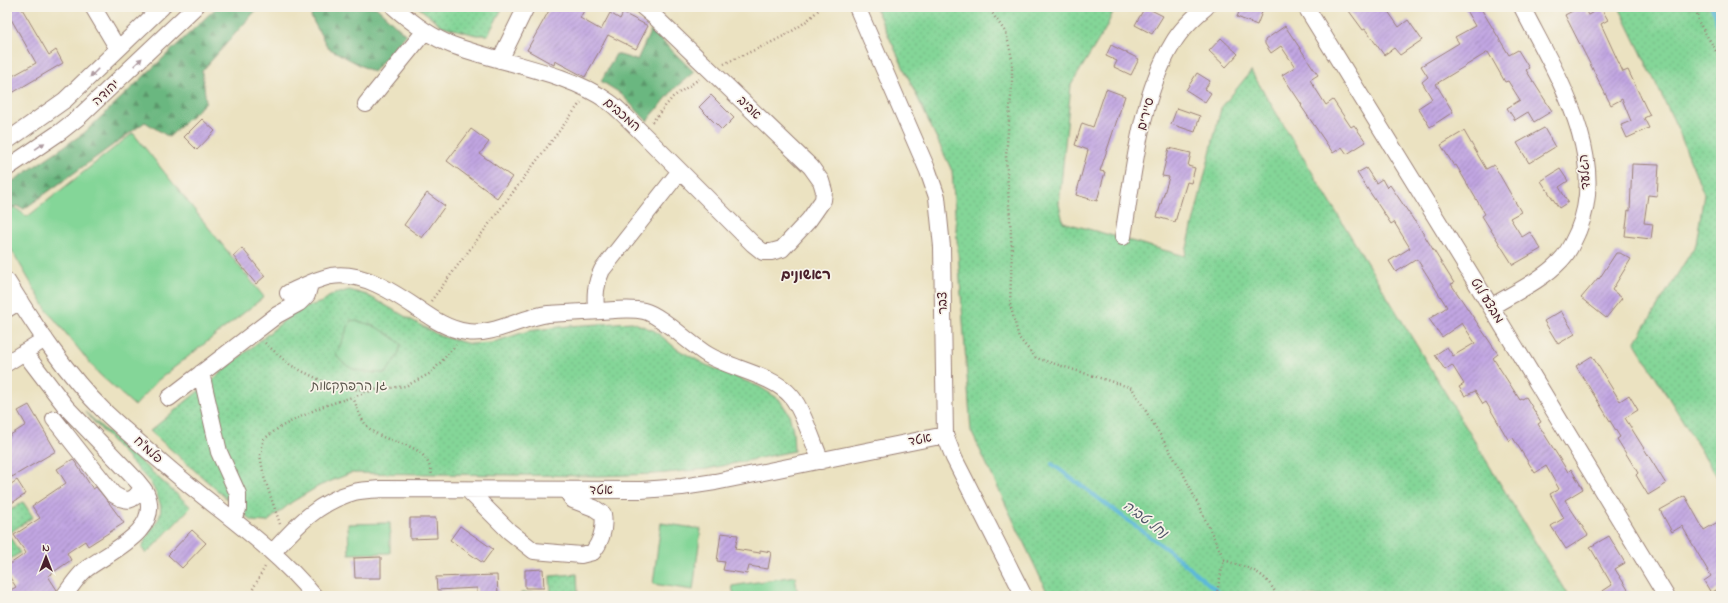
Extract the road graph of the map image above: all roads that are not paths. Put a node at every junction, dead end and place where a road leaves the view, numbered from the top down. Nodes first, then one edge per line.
1 (93, 7) edge
2 (162, 7) edge
3 (195, 7) edge
4 (394, 7) edge
5 (526, 7) edge
6 (643, 7) edge
7 (858, 7) edge
8 (1206, 7) edge
9 (1306, 7) edge
10 (1522, 7) edge
11 (425, 31) junction
12 (118, 49) junction
13 (500, 60) junction
14 (366, 104) dead end
15 (7, 141) edge
16 (7, 168) edge
17 (680, 171) junction
18 (809, 220) joint
19 (1123, 237) dead end
20 (7, 281) edge
21 (310, 284) junction
22 (288, 293) dead end
23 (13, 305) edge
24 (1491, 307) junction
25 (596, 311) junction
26 (45, 339) junction
27 (24, 352) junction
28 (7, 362) edge
29 (201, 373) junction
30 (169, 398) dead end
31 (54, 419) dead end
32 (945, 435) junction
33 (821, 461) junction
34 (142, 488) junction
35 (468, 490) junction
36 (566, 490) junction
37 (232, 519) junction
38 (273, 552) junction
39 (64, 596) edge
40 (314, 596) edge
41 (1024, 596) edge
42 (1666, 596) edge

1 - 12 street
2 - 12 street, יהודה
16 -> 3 street, יהודה
4 - 11 street, המכבים
5 - 13 street
6 - 18 street, אביב
7 - 32 street, צבר
8 - 19 street, סיירים
9 - 24 street, מבצע לוט
10 - 24 street, הגלעד
11 - 13 street, המכבים
11 - 14 street
12 -> 15 street, יהודה
13 - 17 street, המכבים
17 - 18 street, המכבים
17 - 25 street
20 - 23 street, פלמ"ח
21 - 22 street
21 - 25 street
21 - 29 street
23 - 26 street, פלמ"ח
24 - 42 street, מבצע לוט
25 - 33 street
26 - 27 street
26 - 37 street, פלמ"ח
27 - 28 street
27 - 34 street
29 - 30 street
29 - 37 street
31 - 34 street
32 - 33 street, אטד
32 - 41 street, צבר
33 - 36 street, אטד
34 - 39 street
35 - 36 street, אטד
35 - 36 street
35 - 38 street, אטד
37 - 38 street, פלמ"ח
38 - 40 street, פלמ"ח

